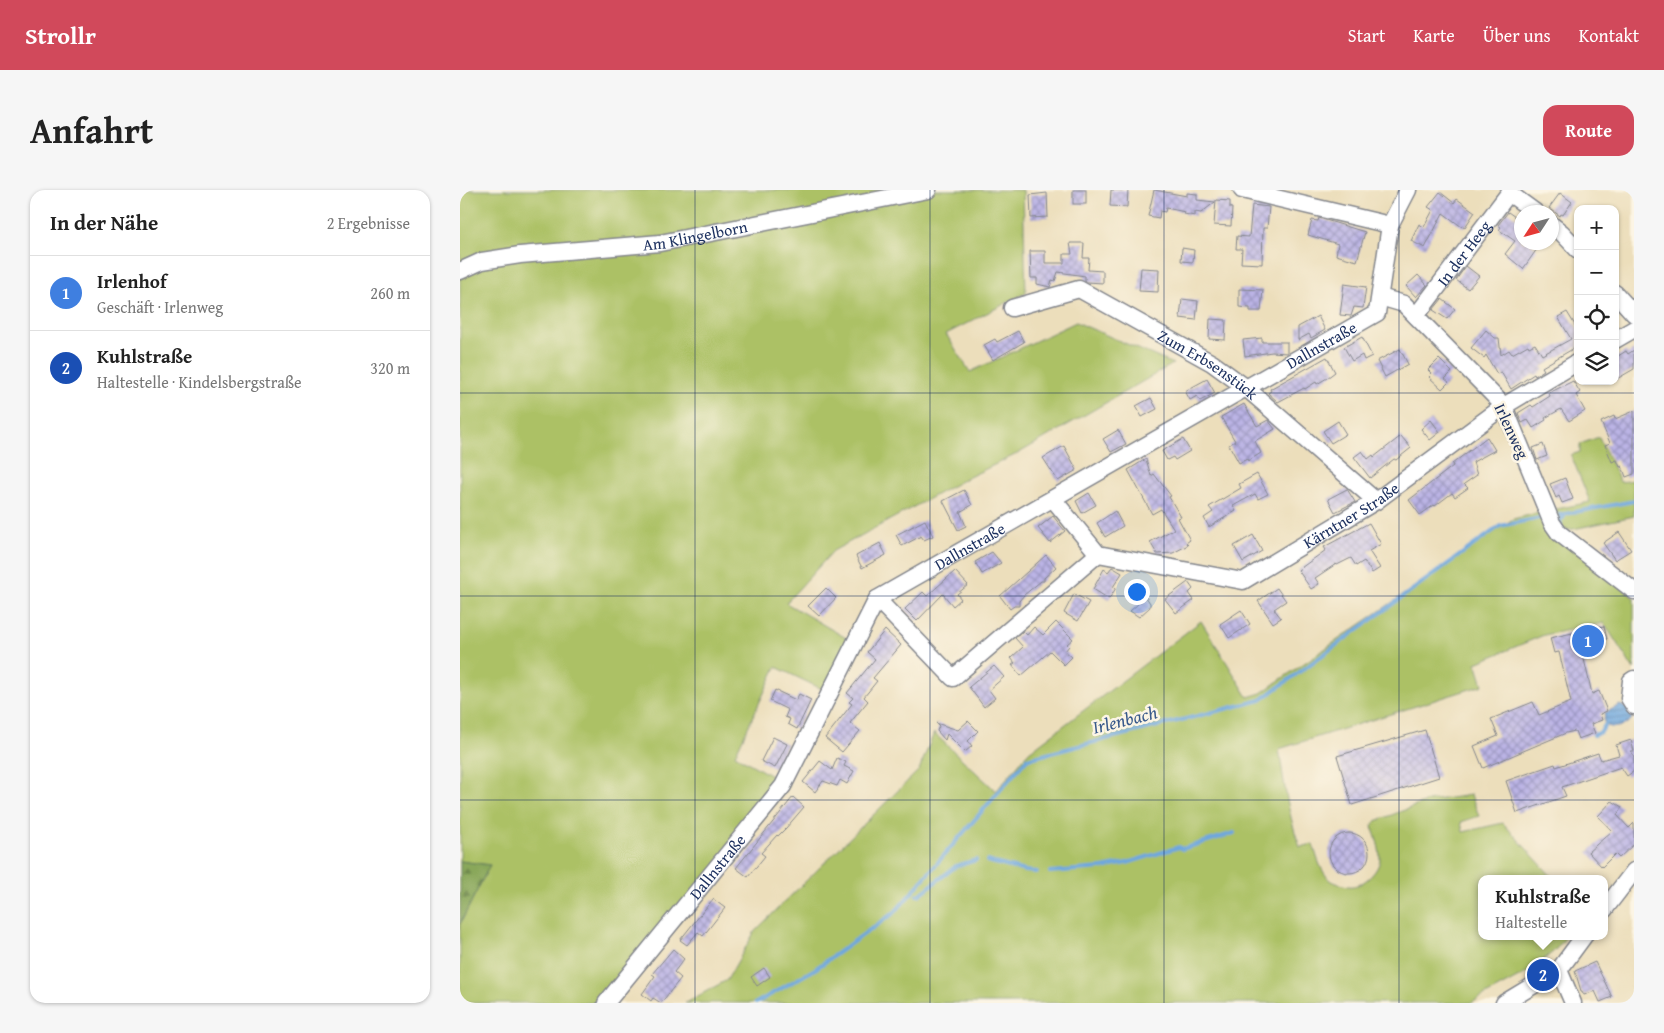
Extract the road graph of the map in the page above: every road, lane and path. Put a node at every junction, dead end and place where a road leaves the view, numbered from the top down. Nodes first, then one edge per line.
1 (928, 190) edge
2 (1242, 190) edge
3 (1408, 190) edge
4 (1525, 205) edge
5 (1390, 225) junction
6 (1559, 230) edge
7 (1574, 246) edge
8 (460, 271) edge
9 (1617, 295) edge
10 (1380, 296) junction
11 (1012, 308) dead end
12 (1634, 314) edge
13 (1416, 316) junction
14 (1634, 328) edge
15 (1619, 337) edge
16 (1574, 364) edge
17 (1245, 388) junction
18 (1504, 406) junction
19 (1053, 499) junction
20 (1376, 501) junction
21 (1098, 554) junction
22 (1631, 582) edge
23 (877, 599) junction
24 (1634, 679) edge
25 (1634, 706) edge
26 (1634, 871) edge
27 (1608, 905) edge
28 (1581, 940) edge
29 (1558, 970) junction
30 (606, 1003) edge
31 (1504, 1003) edge
32 (1572, 1003) edge

1 - 8 street, Am Klingelborn
2 - 5 street
3 - 5 street, Dallnstraße
4 - 13 street, In der Heeg
5 - 10 street, Dallnstraße
6 - 7 street
9 - 12 street
10 - 13 street, Irlenweg
10 - 17 street, Dallnstraße
11 - 17 street, Zum Erbsenstück
13 - 18 street, Irlenweg
14 - 15 street
16 - 18 street, Kärntner Straße
17 - 19 street, Dallnstraße
17 - 20 street, Zum Erbsenstück
18 - 20 street, Kärntner Straße
18 - 22 street, Irlenweg
19 - 21 street
19 - 23 street, Dallnstraße
20 - 21 street, Kärntner Straße
21 - 23 street
23 - 30 street, Dallnstraße
24 - 25 street
26 - 27 street
28 - 29 street
29 - 31 street
29 - 32 street

